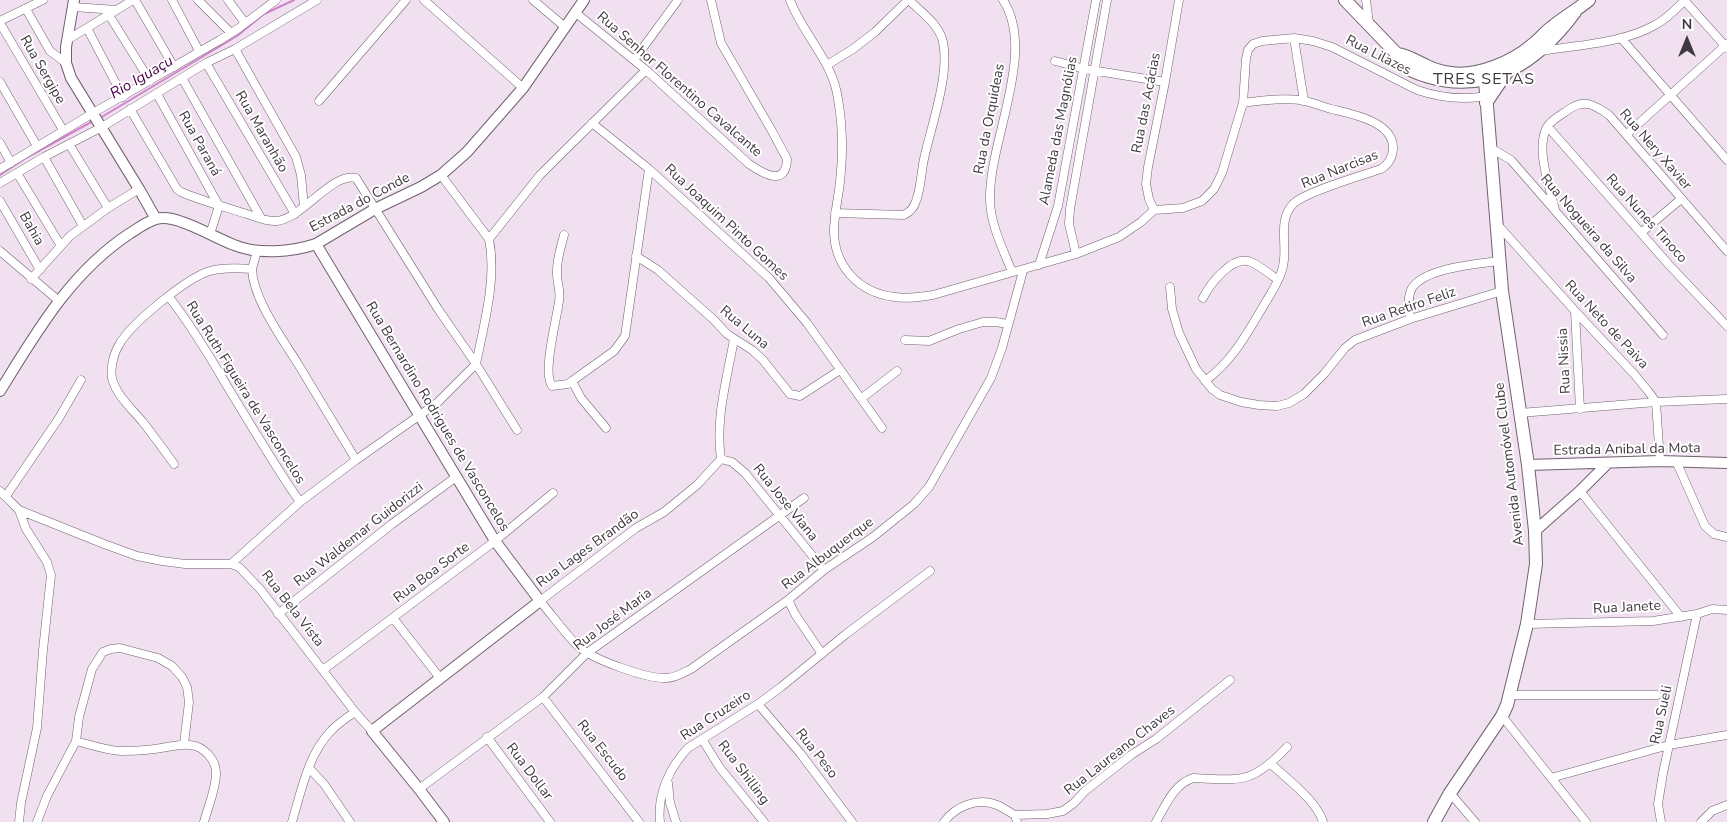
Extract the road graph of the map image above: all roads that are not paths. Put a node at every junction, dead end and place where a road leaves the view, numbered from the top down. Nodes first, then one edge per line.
1 (43, 0) edge
2 (134, 0) edge
3 (172, 0) edge
4 (198, 0) edge
5 (228, 0) edge
6 (276, 0) edge
7 (317, 0) edge
8 (406, 0) edge
9 (424, 0) edge
10 (533, 0) edge
11 (584, 0) edge
12 (678, 0) edge
13 (711, 0) edge
14 (790, 0) edge
15 (909, 0) edge
16 (1003, 0) edge
17 (1096, 0) edge
18 (1107, 0) edge
19 (1178, 0) edge
20 (1345, 0) edge
21 (1366, 0) edge
22 (1589, 0) edge
23 (1685, 0) edge
24 (73, 3) edge
25 (26, 8) junction
26 (117, 10) junction
27 (1575, 12) junction
28 (576, 13) junction
29 (109, 15) junction
30 (0, 22) edge
31 (246, 23) junction
32 (1369, 24) junction
33 (565, 27) junction
34 (87, 28) junction
35 (231, 33) junction
36 (1294, 38) junction
37 (1621, 38) junction
38 (67, 40) junction
39 (1726, 46) edge
40 (234, 49) junction
41 (1539, 51) junction
42 (199, 52) junction
43 (634, 60) junction
44 (1055, 61) dead end
45 (66, 63) junction
46 (206, 63) junction
47 (827, 65) junction
48 (174, 67) junction
49 (1084, 68) junction
50 (1503, 69) junction
51 (646, 70) junction
52 (1095, 70) junction
53 (182, 78) junction
54 (1462, 78) junction
55 (1485, 80) junction
56 (150, 81) junction
57 (0, 82) edge
58 (1165, 82) junction
59 (523, 88) junction
60 (157, 94) junction
61 (1670, 95) junction
62 (123, 97) junction
63 (1483, 100) junction
64 (318, 101) dead end
65 (1304, 101) junction
66 (1243, 103) junction
67 (130, 109) junction
68 (93, 114) junction
69 (592, 123) junction
70 (101, 126) junction
71 (1548, 127) junction
72 (63, 130) junction
73 (1626, 134) junction
74 (1072, 136) junction
75 (1082, 137) junction
76 (0, 143) edge
77 (69, 144) junction
78 (37, 146) junction
79 (1490, 147) junction
80 (44, 158) junction
81 (1727, 160) edge
82 (11, 162) junction
83 (650, 169) junction
84 (0, 170) edge
85 (17, 173) junction
86 (441, 174) junction
87 (0, 183) edge
88 (139, 189) junction
89 (1681, 199) junction
90 (0, 201) edge
91 (219, 206) junction
92 (304, 207) junction
93 (108, 208) junction
94 (375, 209) junction
95 (1154, 210) junction
96 (1555, 210) junction
97 (835, 213) junction
98 (295, 214) junction
99 (261, 218) junction
100 (156, 219) junction
101 (1496, 223) junction
102 (83, 226) junction
103 (1642, 232) junction
104 (210, 234) junction
105 (564, 235) dead end
106 (489, 239) junction
107 (316, 244) junction
108 (61, 246) junction
109 (0, 251) edge
110 (257, 251) junction
111 (1727, 251) edge
112 (1076, 254) junction
113 (636, 256) junction
114 (1499, 261) junction
115 (1039, 266) junction
116 (252, 268) junction
117 (40, 270) junction
118 (1023, 271) junction
119 (1012, 272) junction
120 (31, 279) junction
121 (1278, 280) junction
122 (1170, 287) dead end
123 (1502, 291) junction
124 (169, 297) junction
125 (1203, 298) dead end
126 (58, 301) junction
127 (1574, 311) junction
128 (1410, 319) junction
129 (1007, 324) junction
130 (1727, 326) edge
131 (1663, 335) dead end
132 (734, 339) junction
133 (905, 340) dead end
134 (476, 364) junction
135 (840, 370) junction
136 (898, 371) dead end
137 (81, 380) dead end
138 (572, 381) junction
139 (1205, 381) junction
140 (0, 391) edge
141 (862, 398) junction
142 (1727, 399) edge
143 (1656, 402) junction
144 (1580, 409) junction
145 (419, 414) junction
146 (1520, 414) junction
147 (606, 428) dead end
148 (882, 428) dead end
149 (517, 430) dead end
150 (721, 458) junction
151 (356, 460) junction
152 (1660, 461) junction
153 (1676, 461) junction
154 (1727, 463) edge
155 (174, 464) dead end
156 (1607, 464) junction
157 (1528, 465) junction
158 (456, 477) junction
159 (1580, 491) junction
160 (553, 493) dead end
161 (3, 494) edge
162 (804, 498) dead end
163 (300, 502) junction
164 (19, 510) junction
165 (779, 516) junction
166 (1535, 532) junction
167 (1727, 537) edge
168 (495, 541) junction
169 (231, 564) junction
170 (824, 570) junction
171 (930, 571) dead end
172 (788, 600) junction
173 (540, 601) junction
174 (1727, 610) edge
175 (278, 614) junction
176 (1697, 614) junction
177 (1681, 617) junction
178 (393, 618) junction
179 (1527, 624) junction
180 (587, 653) junction
181 (822, 654) junction
182 (323, 670) junction
183 (440, 678) junction
184 (1230, 680) dead end
185 (1511, 694) junction
186 (1658, 695) dead end
187 (544, 697) junction
188 (758, 704) junction
189 (355, 712) junction
190 (1502, 716) junction
191 (372, 731) junction
192 (1727, 735) edge
193 (487, 737) junction
194 (702, 739) junction
195 (76, 741) junction
196 (184, 744) junction
197 (1669, 745) junction
198 (1287, 747) dead end
199 (1271, 764) junction
200 (309, 768) junction
201 (1551, 778) junction
202 (667, 779) junction
203 (419, 789) junction
204 (1450, 793) junction
205 (1727, 805) edge
206 (1016, 819) edge
207 (19, 822) edge
208 (37, 822) edge
209 (204, 822) edge
210 (292, 822) edge
211 (350, 822) edge
212 (444, 822) edge
213 (550, 822) edge
214 (639, 822) edge
215 (660, 822) edge
216 (676, 822) edge
217 (764, 822) edge
218 (852, 822) edge
219 (944, 822) edge
220 (1156, 822) edge
221 (1323, 822) edge
222 (1434, 822) edge
223 (1475, 822) edge
224 (1586, 822) edge
225 (1661, 822) edge
226 (1701, 822) edge

1 - 25 street, Rua Sergipe
2 - 26 street
2 - 48 street
3 - 42 street
4 - 35 street
5 - 31 street
6 - 31 street
7 - 40 street
8 - 64 street
9 - 59 street
10 - 33 street
11 - 28 street, Estrada do Conde
12 - 43 street
13 - 51 street, Rua Senhor Florentino Cavalcante
14 - 47 street
15 - 47 street
15 - 97 street
16 - 119 street, Rua da Orquideas
17 - 49 street, Alameda das Magnólias
18 - 52 street, Alameda das Magnólias
19 - 58 street, Rua das Acácias
20 - 32 main road
21 - 32 street
22 - 27 main road
23 - 37 street
23 - 39 street
24 - 26 street
24 - 38 street
25 - 30 street, Rua Sergipe
25 - 45 street, Rua Sergipe
26 - 29 street
27 - 41 main road
27 - 50 main road
28 - 33 street, Estrada do Conde
28 - 43 street, Rua Senhor Florentino Cavalcante
29 - 34 street
29 - 56 street
30 - 72 street, Rua Sergipe
31 - 35 street
32 - 54 main road
33 - 59 street, Estrada do Conde
34 - 38 street
34 - 62 street
35 - 42 street
36 - 63 street, Rua Lilazes
36 - 65 street
36 - 66 street, Rua Lilazes
37 - 41 street
37 - 61 street
38 - 45 street
39 - 61 street
40 - 46 street
40 - 92 street
41 - 50 main road
42 - 48 street
43 - 51 street, Rua Senhor Florentino Cavalcante
44 - 49 street
45 - 68 street
46 - 53 street
46 - 98 street, Rua Maranhão
47 - 97 street
48 - 56 street
49 - 52 street
49 - 74 street, Alameda das Magnólias
50 - 54 main road
50 - 55 main road
50 - 63 main road
51 - 69 street
52 - 58 street
52 - 75 street, Alameda das Magnólias
53 - 60 street
53 - 99 street
54 - 55 main road
54 - 63 main road
55 - 63 main road, Avenida Automóvel Clube
56 - 62 street
57 - 78 street
58 - 95 street, Rua das Acácias
59 - 86 street, Estrada do Conde
60 - 67 street
60 - 91 street, Rua Paraná
61 - 73 street
61 - 81 street
62 - 68 street
63 - 79 main road, Avenida Automóvel Clube
65 - 66 street, Rua Narcisas
65 - 121 street, Rua Narcisas
66 - 95 street
67 - 70 street
67 - 91 street
68 - 70 street
68 - 72 street
69 - 83 street, Rua Joaquim Pinto Gomes
69 - 106 street
70 - 77 street
70 - 88 street
71 - 73 street, Rua Nery Xavier
71 - 96 street
71 - 103 street, Rua Nunes Tinoco
72 - 78 street
73 - 89 street, Rua Nery Xavier
74 - 75 street
74 - 115 street, Alameda das Magnólias
75 - 112 street, Alameda das Magnólias
76 - 82 street
77 - 80 street
77 - 93 street
78 - 82 street
79 - 96 street, Rua Nogueira da Silva
79 - 101 main road, Avenida Automóvel Clube
80 - 85 street
80 - 102 street
82 - 84 street
83 - 113 street
83 - 135 street, Rua Joaquim Pinto Gomes
85 - 87 street
85 - 108 street
86 - 94 street, Estrada do Conde
86 - 106 street
88 - 93 street
88 - 100 street
89 - 103 street
89 - 111 street, Rua Nery Xavier
90 - 117 street, Bahia
91 - 99 street
91 - 104 street
92 - 94 street
92 - 98 street
93 - 102 street
94 - 107 street, Estrada do Conde
94 - 134 street
95 - 112 street
96 - 131 street, Rua Nogueira da Silva
97 - 119 street
98 - 99 street
100 - 104 street, Estrada do Conde
100 - 126 street
101 - 114 main road, Avenida Automóvel Clube
101 - 127 street, Rua Neto de Paiva
102 - 108 street
103 - 130 street, Rua Nunes Tinoco
104 - 110 street, Estrada do Conde
105 - 138 street
106 - 134 street
107 - 110 street, Estrada do Conde
107 - 145 street, Rua Bernardino Rodrigues de Vasconcelos
108 - 117 street
109 - 120 street
110 - 116 street
112 - 115 street
113 - 132 street, Rua Luna
113 - 138 street
114 - 123 main road, Avenida Automóvel Clube
114 - 128 street
115 - 118 street
116 - 124 street
116 - 151 street
117 - 120 street
118 - 119 street
118 - 129 street, Rua Albuquerque
120 - 126 street
121 - 125 street
121 - 139 street, Rua Narcisas
122 - 139 street, Rua Retiro Feliz
123 - 128 street, Rua Retiro Feliz
123 - 146 main road, Avenida Automóvel Clube
124 - 155 street
124 - 163 street, Rua Ruth Figueira de Vasconcelos
126 - 140 street
127 - 143 street, Rua Neto de Paiva
127 - 144 street, Rua Nissia
128 - 139 street, Rua Retiro Feliz
129 - 133 street
129 - 170 street, Rua Albuquerque
132 - 135 street, Rua Luna
132 - 150 street
134 - 145 street
134 - 149 street
135 - 141 street, Rua Joaquim Pinto Gomes
136 - 141 street
137 - 161 street
138 - 147 street
141 - 148 street, Rua Joaquim Pinto Gomes
142 - 143 street
143 - 144 street
143 - 152 street
144 - 146 street
145 - 151 street
145 - 158 street, Rua Bernardino Rodrigues de Vasconcelos
146 - 157 main road, Avenida Automóvel Clube
150 - 165 street, Rua Jose Viana
150 - 173 street, Rua Lages Brandão
151 - 163 street
152 - 153 street, Estrada Anibal da Mota
152 - 156 street, Estrada Anibal da Mota
153 - 154 street, Estrada Anibal da Mota
153 - 167 street
156 - 157 street, Estrada Anibal da Mota
156 - 159 street
157 - 166 main road, Avenida Automóvel Clube
158 - 168 street, Rua Bernardino Rodrigues de Vasconcelos
158 - 175 street, Rua Waldemar Guidorizzi
159 - 166 street
159 - 177 street
160 - 168 street, Rua Boa Sorte
161 - 164 street
162 - 165 street, Rua José Maria
163 - 169 street
164 - 169 street
164 - 207 street
165 - 170 street, Rua Jose Viana
165 - 180 street, Rua José Maria
166 - 179 main road, Avenida Automóvel Clube
168 - 173 street, Rua Bernardino Rodrigues de Vasconcelos
168 - 178 street, Rua Boa Sorte
169 - 175 street, Rua Bela Vista
170 - 172 street, Rua Albuquerque
171 - 181 street, Rua Cruzeiro
172 - 180 street, Rua Albuquerque
172 - 181 street
173 - 180 street, Rua Albuquerque
173 - 183 street, Rua Lages Brandão
174 - 176 street, Rua Janete
175 - 182 street, Rua Bela Vista
176 - 177 street, Rua Janete
176 - 197 street, Rua Sueli
177 - 179 street, Rua Janete
178 - 182 street, Rua Boa Sorte
178 - 183 street
179 - 185 main road, Avenida Automóvel Clube
180 - 187 street, Rua José Maria
181 - 188 street, Rua Cruzeiro
182 - 189 street, Rua Bela Vista
183 - 191 street, Rua Lages Brandão
184 - 206 street, Rua Laureano Chaves
185 - 186 street
185 - 190 main road, Avenida Automóvel Clube
187 - 193 street, Rua José Maria
187 - 214 street, Rua Escudo
188 - 194 street, Rua Cruzeiro
188 - 218 street, Rua Peso
189 - 191 street, Rua Bela Vista
189 - 200 street
190 - 201 street
190 - 204 main road, Avenida Automóvel Clube
191 - 203 street, Rua Bela Vista
192 - 197 street
193 - 203 street, Rua José Maria
193 - 213 street, Rua Dollar
194 - 202 street, Rua Cruzeiro
194 - 217 street, Rua Shilling
195 - 196 street
195 - 196 street
195 - 208 street
196 - 209 street
197 - 201 street
197 - 225 street, Rua Sueli
198 - 199 street
199 - 220 street
199 - 221 street
200 - 210 street
200 - 211 street
201 - 224 street
202 - 215 street, Rua Cruzeiro
202 - 216 street
203 - 212 street, Rua Bela Vista
204 - 222 main road, Avenida Automóvel Clube
204 - 223 street
205 - 226 street
206 - 219 street

